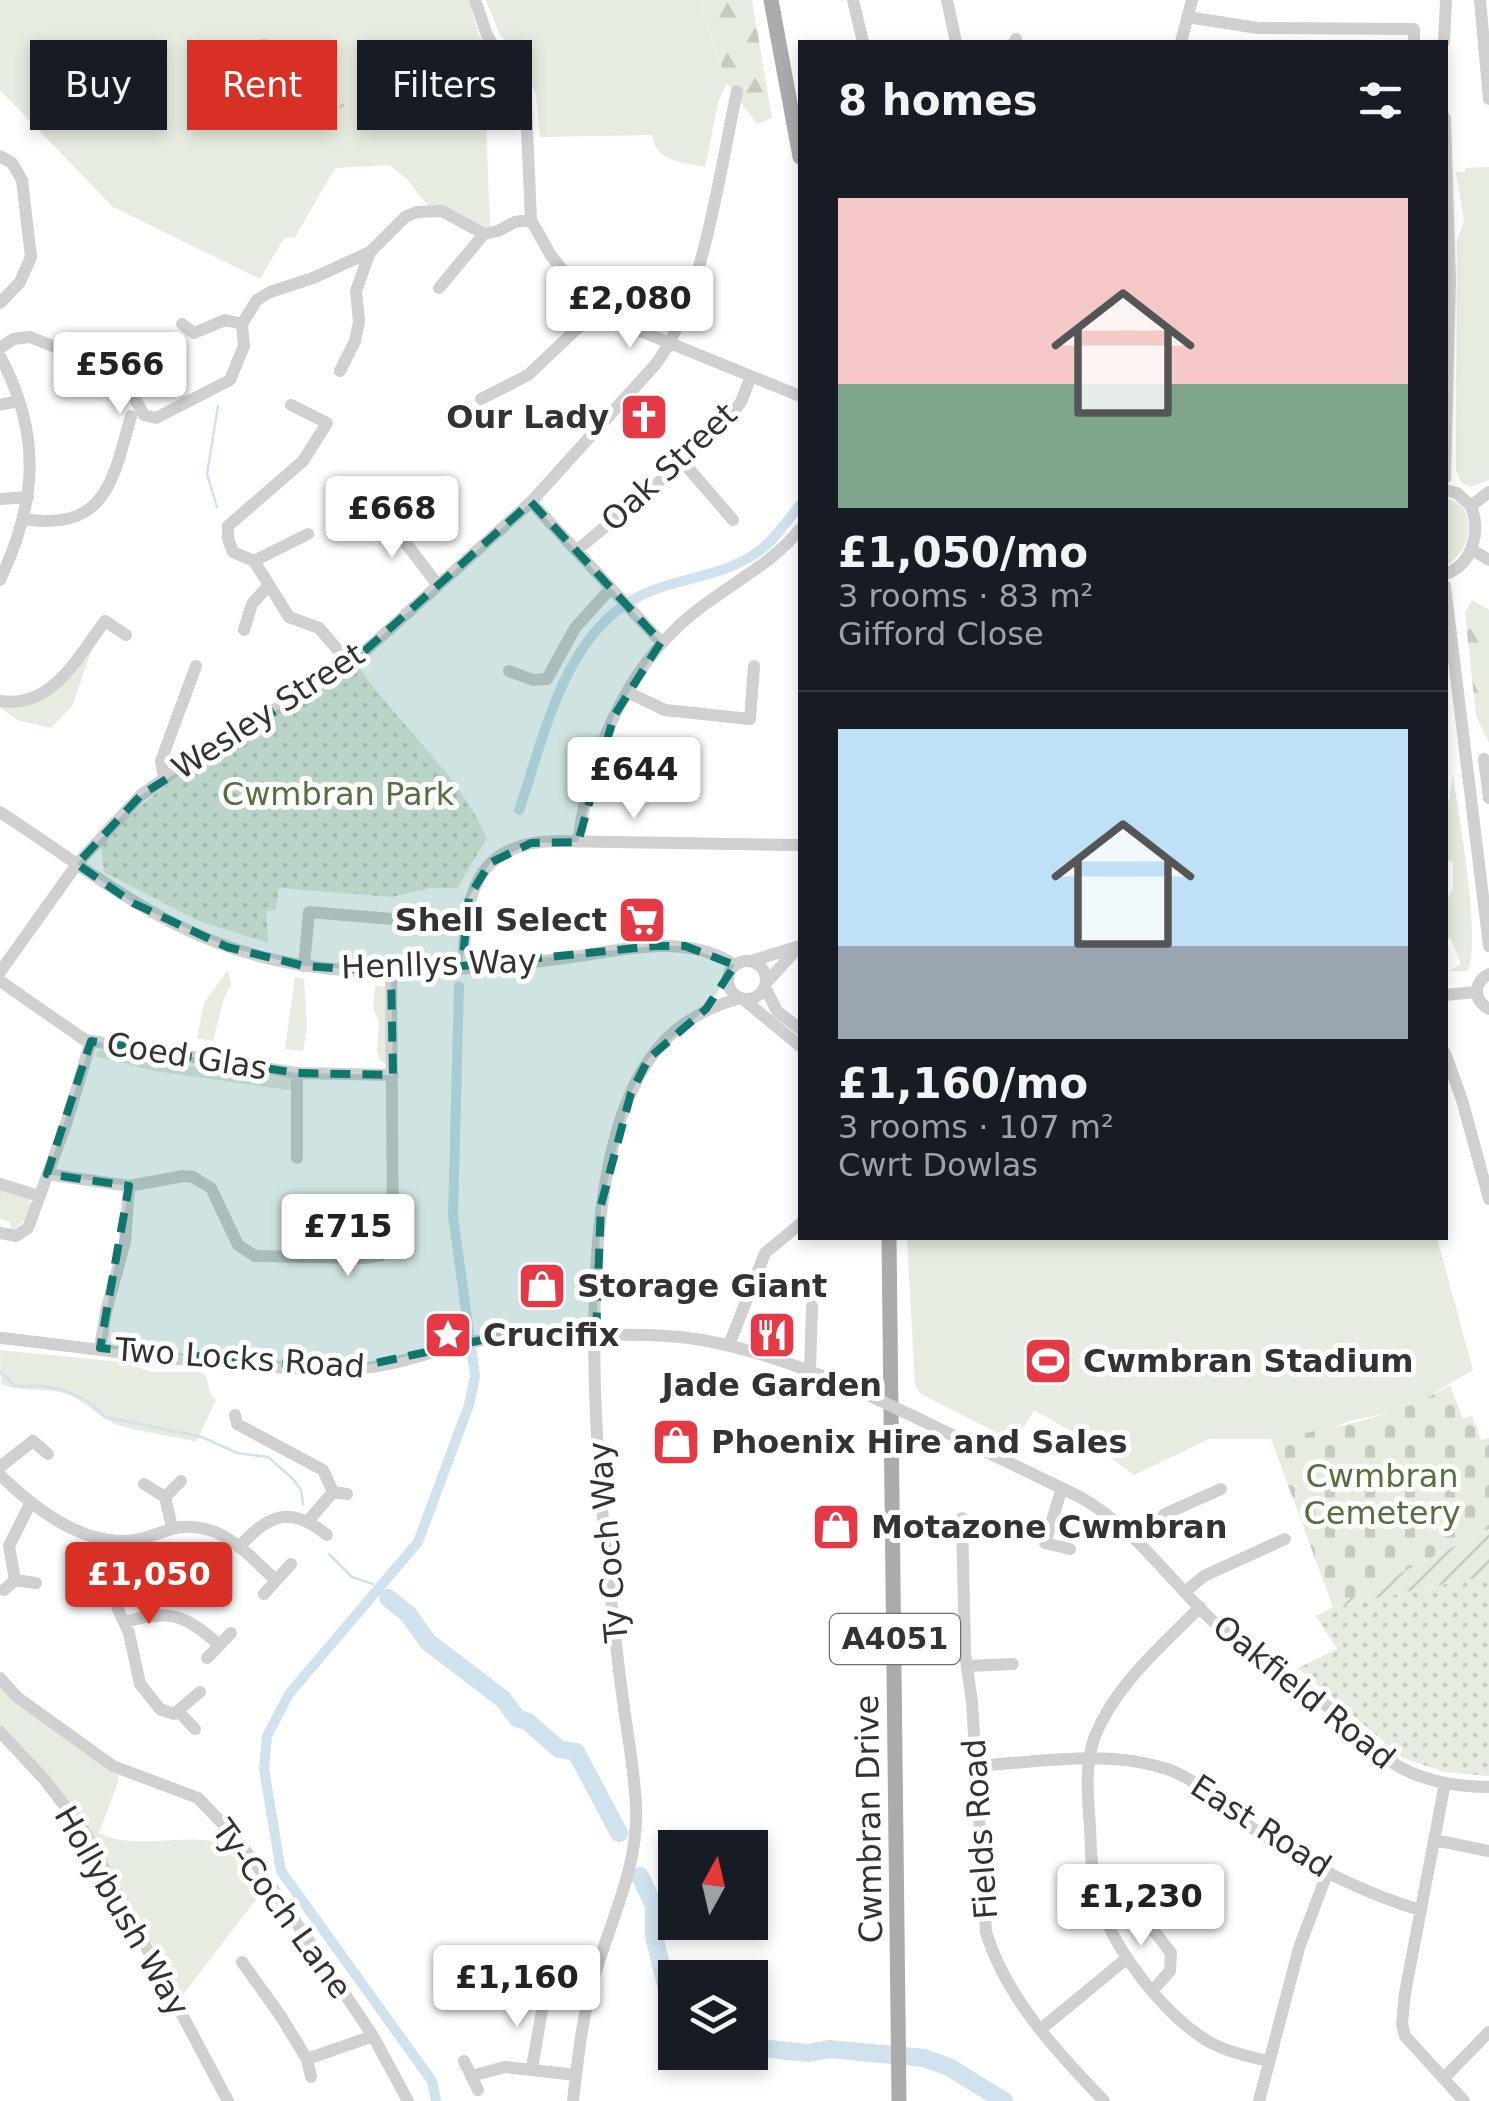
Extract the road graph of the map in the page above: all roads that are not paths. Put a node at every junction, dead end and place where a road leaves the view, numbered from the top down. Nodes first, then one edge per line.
1 (475, 0) edge
2 (771, 0) edge
3 (853, 0) edge
4 (947, 0) edge
5 (1192, 0) edge
6 (1446, 0) edge
7 (1480, 0) edge
8 (1187, 17) junction
9 (1336, 36) edge
10 (863, 40) edge
11 (956, 40) edge
12 (1181, 40) edge
13 (1414, 40) edge
14 (1444, 40) edge
15 (736, 91) dead end
16 (1489, 99) edge
17 (798, 146) edge
18 (0, 156) edge
19 (531, 220) junction
20 (1448, 220) edge
21 (484, 234) junction
22 (370, 252) junction
23 (439, 288) dead end
24 (0, 304) edge
25 (599, 308) junction
26 (182, 324) dead end
27 (242, 324) junction
28 (669, 344) junction
29 (0, 348) edge
30 (0, 356) edge
31 (340, 371) dead end
32 (1448, 371) edge
33 (751, 376) junction
34 (798, 395) edge
35 (481, 399) dead end
36 (20, 401) junction
37 (0, 405) edge
38 (291, 405) dead end
39 (131, 416) dead end
40 (682, 462) junction
41 (1448, 491) edge
42 (1489, 492) edge
43 (28, 497) junction
44 (0, 499) edge
45 (532, 502) junction
46 (1472, 506) junction
47 (380, 511) dead end
48 (24, 518) junction
49 (734, 520) dead end
50 (798, 533) edge
51 (308, 534) dead end
52 (1471, 550) junction
53 (576, 551) junction
54 (1489, 560) edge
55 (254, 561) junction
56 (1448, 573) edge
57 (0, 580) edge
58 (269, 585) junction
59 (438, 585) junction
60 (616, 593) junction
61 (1448, 611) edge
62 (244, 630) dead end
63 (126, 636) dead end
64 (661, 642) junction
65 (350, 664) junction
66 (196, 666) dead end
67 (754, 666) dead end
68 (509, 671) dead end
69 (627, 692) junction
70 (0, 701) edge
71 (1484, 759) dead end
72 (164, 778) junction
73 (1489, 798) edge
74 (0, 812) edge
75 (578, 842) junction
76 (798, 845) edge
77 (78, 864) junction
78 (404, 920) dead end
79 (1489, 946) edge
80 (798, 947) edge
81 (798, 948) edge
82 (751, 962) junction
83 (735, 965) junction
84 (304, 966) junction
85 (464, 966) junction
86 (0, 972) edge
87 (391, 972) junction
88 (1489, 974) edge
89 (0, 981) edge
90 (728, 983) junction
91 (766, 984) junction
92 (1476, 992) junction
93 (1448, 995) edge
94 (742, 999) junction
95 (706, 1009) junction
96 (1489, 1009) edge
97 (798, 1027) edge
98 (91, 1042) junction
99 (798, 1044) edge
100 (1448, 1061) edge
101 (298, 1073) junction
102 (393, 1075) junction
103 (297, 1158) dead end
104 (47, 1174) junction
105 (0, 1184) edge
106 (129, 1186) junction
107 (38, 1196) junction
108 (1489, 1198) edge
109 (798, 1226) edge
110 (0, 1233) edge
111 (889, 1240) edge
112 (812, 1306) dead end
113 (596, 1335) junction
114 (0, 1338) edge
115 (729, 1346) junction
116 (100, 1348) junction
117 (810, 1371) junction
118 (235, 1415) dead end
119 (48, 1454) dead end
120 (0, 1467) edge
121 (0, 1475) edge
122 (181, 1481) dead end
123 (144, 1484) dead end
124 (1062, 1488) junction
125 (1222, 1489) dead end
126 (165, 1497) junction
127 (30, 1502) junction
128 (962, 1518) dead end
129 (309, 1520) junction
130 (172, 1527) junction
131 (327, 1535) dead end
132 (1284, 1539) dead end
133 (1138, 1540) junction
134 (117, 1541) junction
135 (240, 1548) junction
136 (1070, 1549) dead end
137 (290, 1564) dead end
138 (15, 1580) junction
139 (276, 1580) junction
140 (36, 1582) dead end
141 (4, 1590) dead end
142 (1186, 1591) junction
143 (264, 1594) dead end
144 (1200, 1607) junction
145 (125, 1622) junction
146 (230, 1633) dead end
147 (219, 1646) junction
148 (207, 1658) dead end
149 (1013, 1664) dead end
150 (968, 1666) junction
151 (0, 1678) edge
152 (200, 1692) dead end
153 (180, 1713) junction
154 (194, 1729) dead end
155 (0, 1732) edge
156 (1090, 1758) junction
157 (976, 1766) junction
158 (1445, 1784) junction
159 (1489, 1786) edge
160 (1435, 1840) junction
161 (1489, 1851) edge
162 (1328, 1871) junction
163 (1420, 1910) junction
164 (1106, 1923) junction
165 (1126, 1959) junction
166 (242, 1962) dead end
167 (1153, 1990) junction
168 (544, 1999) dead end
169 (526, 2016) dead end
170 (541, 2018) junction
171 (1042, 2029) junction
172 (1489, 2032) edge
173 (373, 2036) junction
174 (307, 2059) junction
175 (464, 2060) dead end
176 (1269, 2062) junction
177 (532, 2068) junction
178 (576, 2075) junction
179 (471, 2076) junction
180 (312, 2077) dead end
181 (1445, 2077) junction
182 (478, 2090) dead end
183 (228, 2101) edge
184 (408, 2101) edge
185 (573, 2101) edge
186 (899, 2101) edge
187 (1104, 2101) edge
188 (1259, 2101) edge
189 (1464, 2101) edge

1 - 19 street
2 - 17 main road
3 - 10 street
4 - 11 street
5 - 8 street
6 - 14 street
7 - 16 street
8 - 9 street
8 - 12 street
9 - 13 street
15 - 28 street, Wesley Street
18 - 24 street
19 - 21 street
19 - 25 street
20 - 32 street
21 - 22 street
21 - 23 street
22 - 27 street
22 - 31 street
25 - 28 street
25 - 35 street
26 - 27 street
27 - 29 street
28 - 33 street
28 - 45 street, Wesley Street
30 - 36 street
33 - 34 street
33 - 40 street, Oak Street
36 - 37 street
36 - 43 street
38 - 55 street
39 - 48 street
40 - 49 street
40 - 53 street, Oak Street
41 - 46 street
42 - 46 street
43 - 44 street
43 - 48 street
45 - 53 street
45 - 59 street, Wesley Street
46 - 52 street
47 - 59 street
48 - 57 street
50 - 64 street
51 - 55 street
52 - 54 street
52 - 56 street
53 - 60 street
55 - 58 street
58 - 62 street
58 - 65 street
59 - 65 street, Wesley Street
60 - 64 street
60 - 68 street
61 - 79 street
63 - 70 street
64 - 69 street
65 - 72 street, Wesley Street
66 - 72 street
67 - 69 street
69 - 75 street
71 - 73 street
72 - 77 street, Wesley Street
74 - 77 street, Henllys Way
75 - 76 street
75 - 85 street
77 - 84 street, Henllys Way
77 - 86 street, Wesley Street
78 - 84 street
80 - 82 street
81 - 91 street
82 - 83 street
82 - 91 street
83 - 85 street, Henllys Way
83 - 90 street
84 - 87 street, Henllys Way
85 - 87 street, Henllys Way
87 - 102 street
88 - 92 street
89 - 98 street, Coed Glas
90 - 94 street
90 - 95 street, Ty Coch Way
91 - 94 street
91 - 97 street
92 - 93 street
92 - 96 street
94 - 95 street, Ty Coch Way
94 - 99 street
95 - 113 street, Ty Coch Way
98 - 101 street, Coed Glas
98 - 104 street
100 - 108 street
101 - 102 street, Coed Glas
101 - 103 street
102 - 106 street
104 - 106 street
104 - 107 street
105 - 107 street
106 - 116 street
107 - 110 street
109 - 115 street
111 - 186 main road, Cwmbran Drive / A4051
112 - 117 street
113 - 115 street, Two Locks Road
113 - 116 street, Two Locks Road
113 - 178 street, Ty Coch Way
114 - 116 street, Two Locks Road
115 - 117 street, Oakfield Road
117 - 124 street, Oakfield Road, bridge
118 - 129 street
119 - 120 street
121 - 127 street
122 - 126 street
123 - 126 street
124 - 133 street, Oakfield Road
124 - 136 street
125 - 133 street
126 - 130 street
127 - 134 street
127 - 138 street
128 - 150 street, Fields Road
129 - 131 street
129 - 135 street
130 - 134 street
130 - 135 street
132 - 142 street, Oakfield Road
133 - 142 street, Oakfield Road
134 - 145 street
135 - 139 street
137 - 139 street
138 - 140 street
138 - 141 street
139 - 143 street
142 - 144 street, Oakfield Road
144 - 156 street
144 - 158 street, Oakfield Road
145 - 147 street
145 - 153 street
146 - 147 street
147 - 148 street
149 - 150 street
150 - 157 street, Fields Road
151 - 173 street, Ty-Coch Lane
152 - 153 street
153 - 154 street
155 - 183 street, Hollybush Way
156 - 157 street, East Road
156 - 162 street, East Road
156 - 164 street
157 - 171 street, Fields Road
158 - 159 street, Oakfield Road
158 - 160 street
160 - 161 street
160 - 163 street
162 - 163 street, East Road
162 - 176 street
163 - 181 street
164 - 165 street
164 - 167 street
165 - 167 street
165 - 171 street
166 - 174 street
167 - 176 street
168 - 170 street
169 - 170 street
170 - 177 street
171 - 187 street, Fields Road
172 - 181 street
173 - 174 street
173 - 184 street, Ty-Coch Lane
174 - 180 street
175 - 179 street
176 - 188 street
177 - 178 street
177 - 179 street
178 - 185 street, Ty Coch Way
179 - 182 street
181 - 189 street

